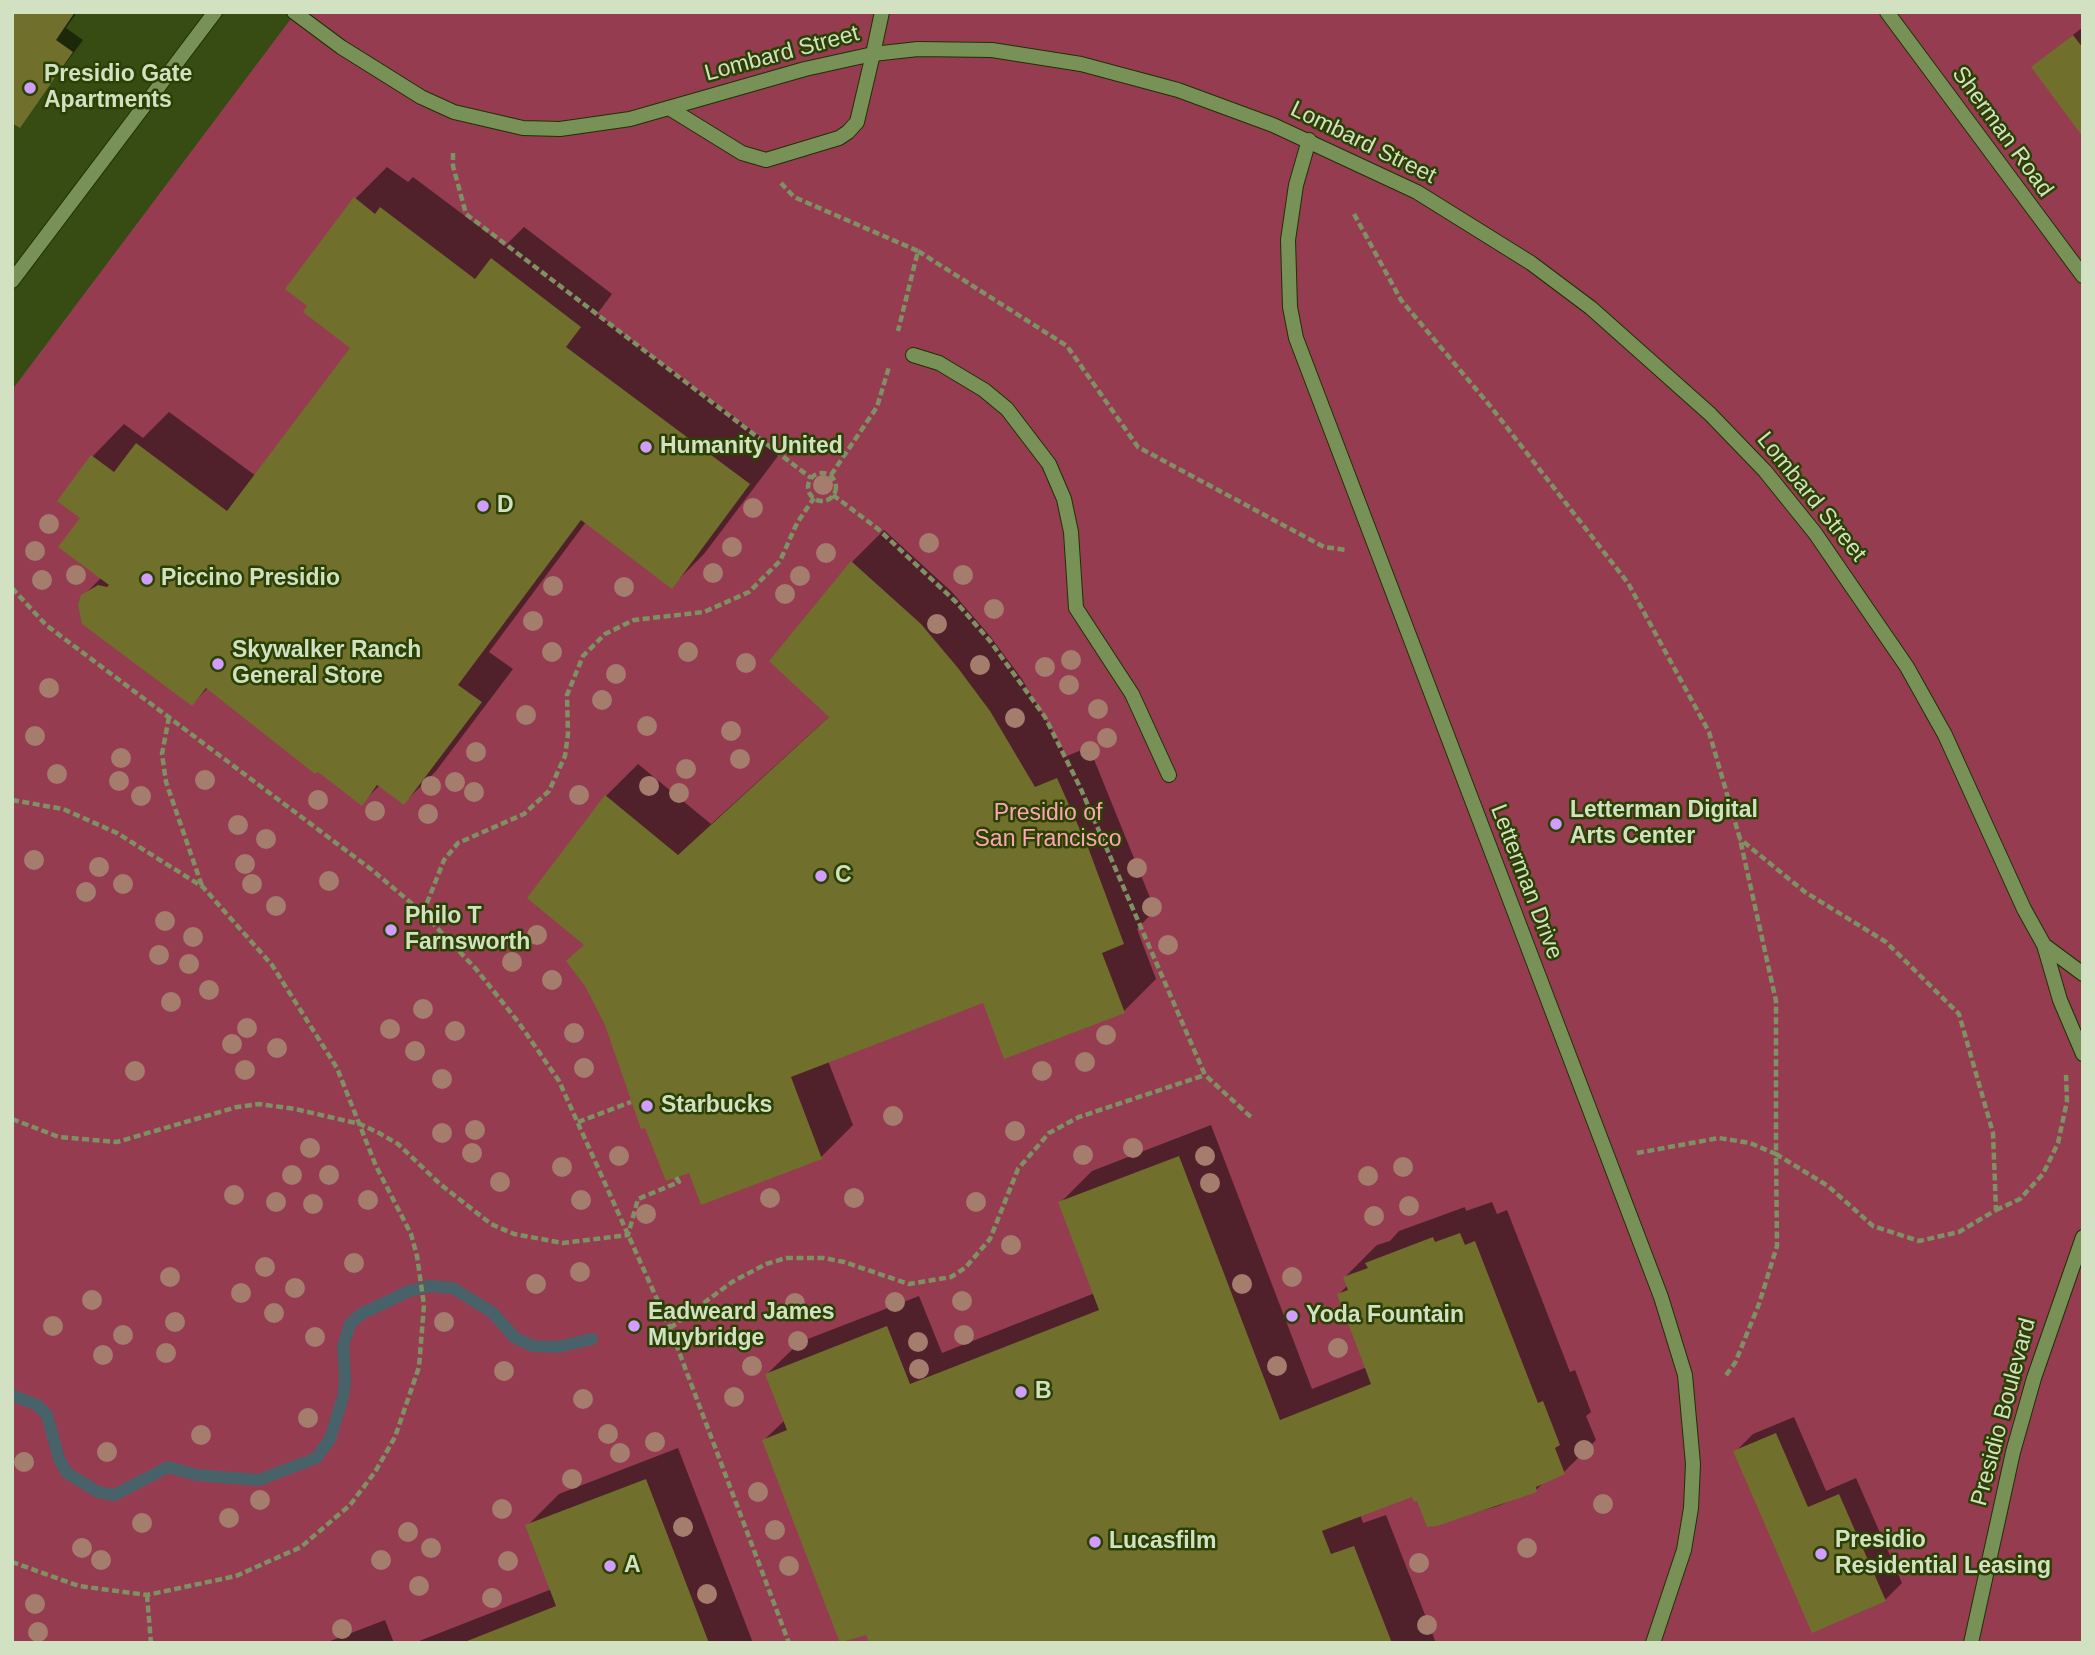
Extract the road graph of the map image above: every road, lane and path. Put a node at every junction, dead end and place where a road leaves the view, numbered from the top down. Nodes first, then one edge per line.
1 (215, 12) edge
2 (294, 12) edge
3 (882, 12) edge
4 (1887, 12) edge
5 (873, 54) junction
6 (669, 108) junction
7 (1310, 140) junction
8 (453, 153) dead end
9 (778, 178) dead end
10 (1354, 214) dead end
11 (918, 251) junction
12 (2083, 276) edge
13 (12, 281) edge
14 (897, 332) dead end
15 (892, 355) dead end
16 (913, 355) dead end
17 (831, 475) junction
18 (811, 478) junction
19 (833, 495) junction
20 (814, 498) junction
21 (1376, 553) junction
22 (12, 588) edge
23 (169, 717) junction
24 (1169, 775) dead end
25 (12, 800) edge
26 (1740, 839) junction
27 (203, 887) junction
28 (422, 914) junction
29 (2044, 945) junction
30 (2083, 974) edge
31 (2083, 1054) edge
32 (2066, 1061) dead end
33 (1205, 1075) junction
34 (631, 1102) dead end
35 (1251, 1117) dead end
36 (12, 1119) edge
37 (578, 1122) junction
38 (360, 1124) junction
39 (1637, 1153) dead end
40 (1776, 1154) junction
41 (676, 1177) dead end
42 (1996, 1210) junction
43 (628, 1235) junction
44 (2083, 1237) edge
45 (670, 1328) junction
46 (1724, 1377) dead end
47 (12, 1562) edge
48 (147, 1595) junction
49 (151, 1643) edge
50 (789, 1643) edge
51 (1653, 1643) edge
52 (1971, 1643) edge

1 - 13 street
2 - 6 street, Lombard Street
3 - 5 street
4 - 12 street, Sherman Road
5 - 6 street, Lombard Street
5 - 6 street
5 - 7 street, Lombard Street
7 - 21 street, Letterman Drive
7 - 29 street, Lombard Street
8 - 18 path
9 - 11 path
10 - 26 path
11 - 14 path
11 - 21 path
15 - 17 path
16 - 24 street
17 - 18 path
17 - 19 path
18 - 20 path
19 - 20 path
19 - 33 path
20 - 28 path
21 - 51 street, Letterman Drive
22 - 23 path
23 - 27 path
23 - 28 path
25 - 27 path
26 - 40 path
26 - 42 path
27 - 38 path
28 - 37 path
29 - 30 street, Lombard Street
29 - 31 street
32 - 42 path
33 - 35 path
33 - 45 path
34 - 37 path
36 - 38 path
37 - 43 path
38 - 43 path
38 - 48 path
39 - 40 path
40 - 42 path
40 - 46 path
41 - 43 path
43 - 45 path
44 - 52 street, Presidio Boulevard
45 - 50 path
47 - 48 path
48 - 49 path

